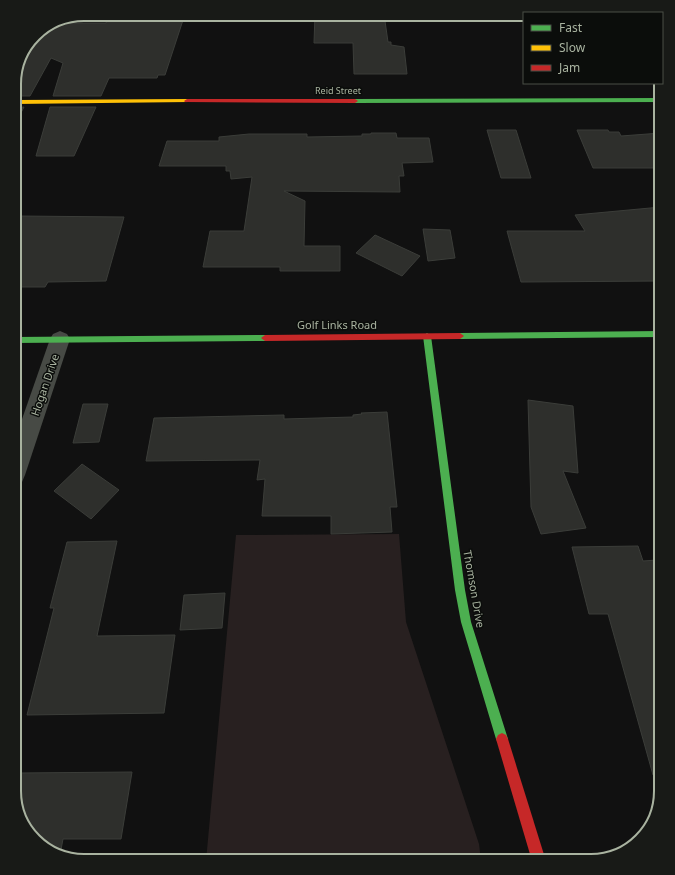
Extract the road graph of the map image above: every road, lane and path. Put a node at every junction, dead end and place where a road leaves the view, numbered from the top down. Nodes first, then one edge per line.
1 (654, 100) edge
2 (21, 102) edge
3 (654, 334) edge
4 (427, 336) junction
5 (60, 339) junction
6 (21, 340) edge
7 (21, 454) edge
8 (537, 854) edge

1 - 2 street, Reid Street
3 - 4 street, Golf Links Road
4 - 5 street, Golf Links Road
4 - 8 street, Thomson Drive
5 - 6 street, Golf Links Road
5 - 7 street, Hogan Drive

